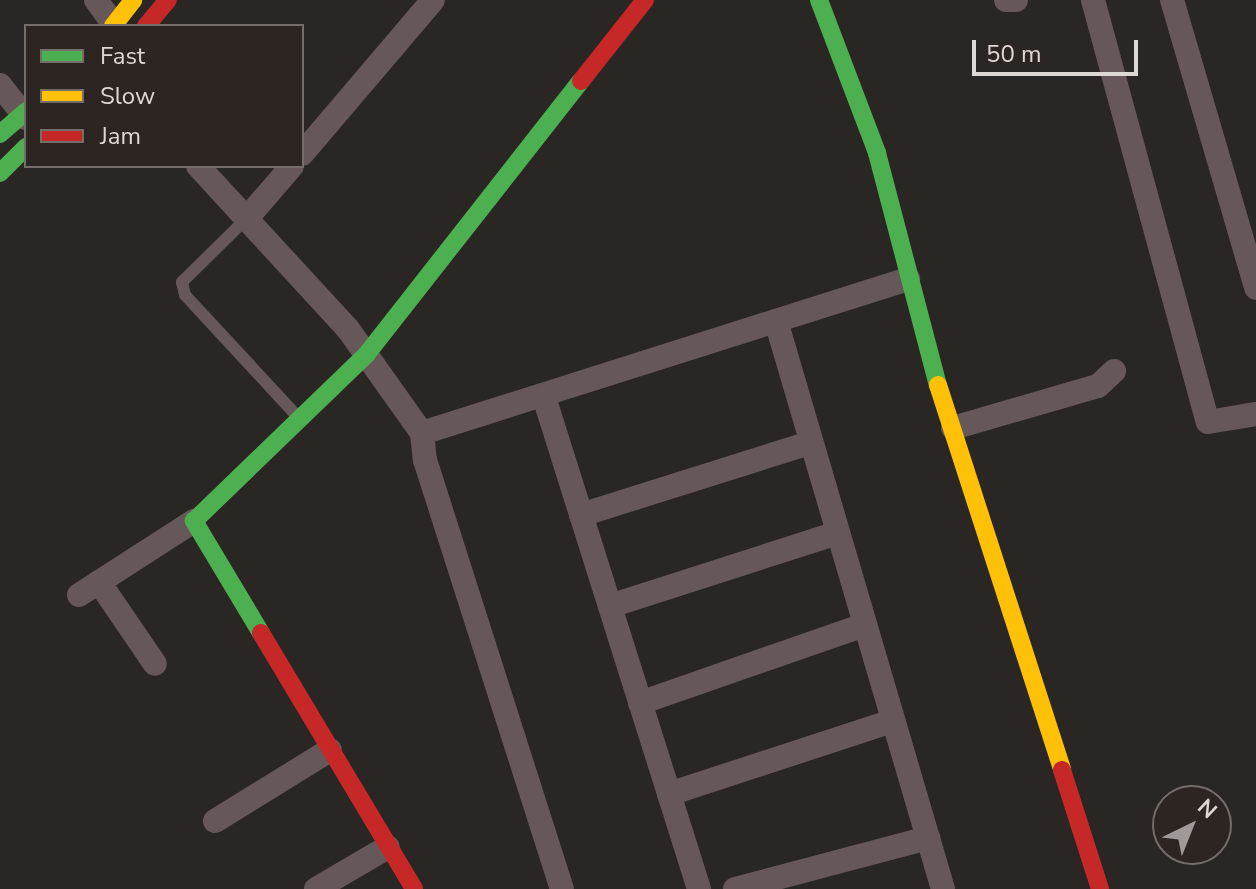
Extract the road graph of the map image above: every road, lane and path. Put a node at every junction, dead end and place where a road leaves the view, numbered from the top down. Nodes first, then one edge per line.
1 (96, 0) edge
2 (133, 0) edge
3 (168, 0) edge
4 (433, 0) edge
5 (645, 0) edge
6 (819, 0) edge
7 (1006, 0) edge
8 (1016, 0) edge
9 (1093, 0) edge
10 (1172, 0) edge
11 (113, 24) edge
12 (115, 24) edge
13 (148, 24) edge
14 (0, 85) edge
15 (24, 113) edge
16 (24, 115) edge
17 (0, 134) edge
18 (24, 149) edge
19 (304, 152) edge
20 (200, 168) edge
21 (290, 168) edge
22 (0, 173) edge
23 (248, 217) junction
24 (908, 279) junction
25 (1256, 288) edge
26 (776, 321) junction
27 (366, 355) junction
28 (1114, 371) dead end
29 (544, 397) junction
30 (1256, 414) edge
31 (301, 421) junction
32 (953, 428) junction
33 (422, 433) junction
34 (810, 443) junction
35 (581, 515) junction
36 (194, 521) junction
37 (837, 533) junction
38 (610, 606) junction
39 (864, 625) junction
40 (155, 664) dead end
41 (640, 703) junction
42 (893, 721) junction
43 (330, 750) junction
44 (669, 794) junction
45 (215, 821) dead end
46 (928, 838) junction
47 (388, 847) junction
48 (316, 889) edge
49 (414, 889) edge
50 (562, 889) edge
51 (699, 889) edge
52 (735, 889) edge
53 (943, 889) edge
54 (1100, 889) edge

1 - 11 street
2 - 12 street
3 - 13 street
4 - 19 street
5 - 27 street
6 - 24 street
7 - 8 street
9 - 30 street
10 - 25 street
14 - 15 street
16 - 17 street
18 - 22 street
20 - 23 street
21 - 23 street
23 - 27 street
23 - 31 lane
24 - 26 street
24 - 32 street
26 - 29 street
26 - 34 street
27 - 31 street
27 - 33 street
28 - 32 street
29 - 33 street
29 - 35 street
31 - 36 street
32 - 54 street
33 - 50 street
34 - 35 street
34 - 37 street
35 - 38 street
36 - 40 street
36 - 43 street
37 - 38 street
37 - 39 street
38 - 41 street
39 - 41 street
39 - 42 street
41 - 44 street
42 - 44 street
42 - 46 street
43 - 45 street
43 - 47 street
44 - 51 street
46 - 52 street
46 - 53 street
47 - 48 street
47 - 49 street

